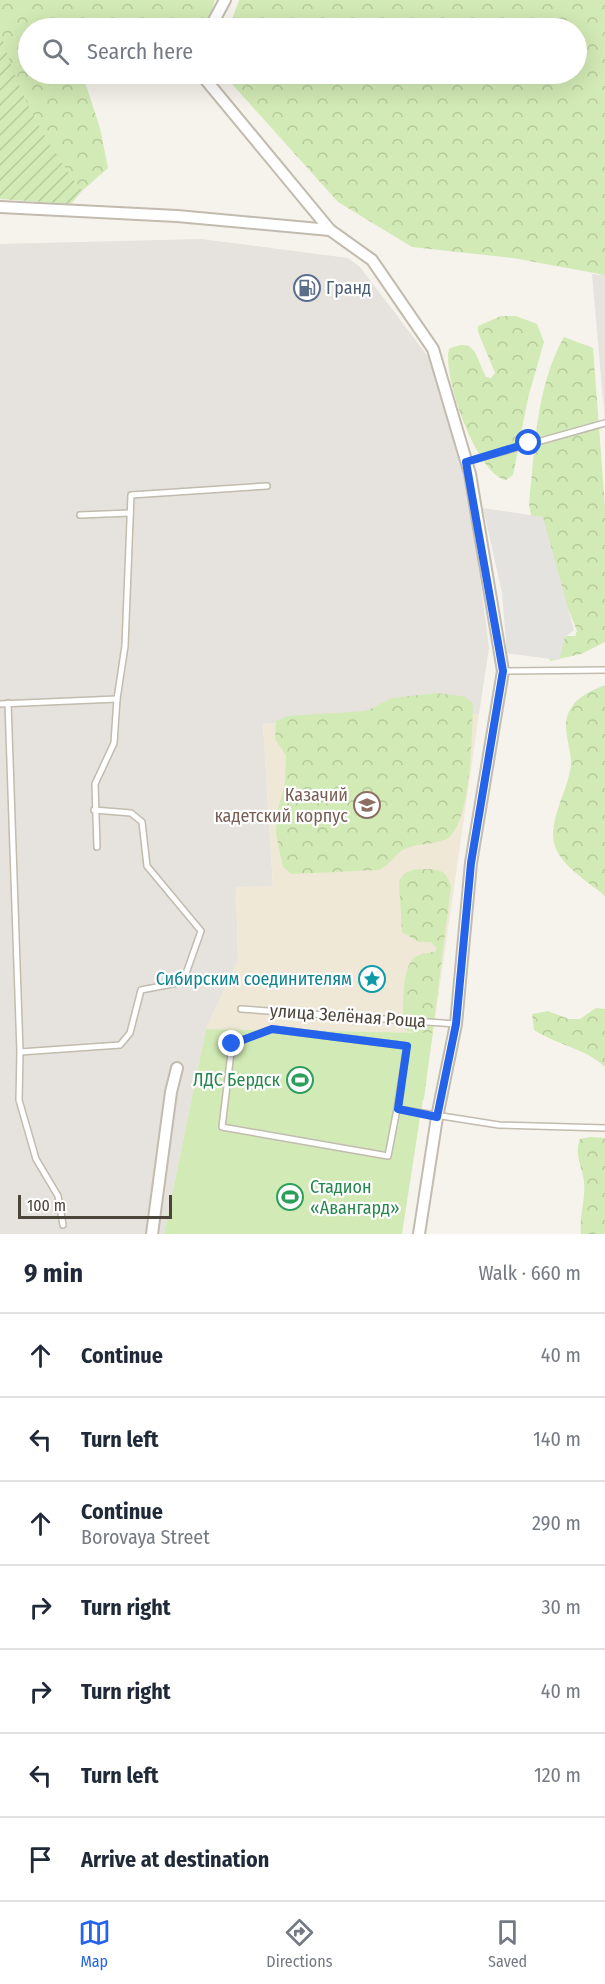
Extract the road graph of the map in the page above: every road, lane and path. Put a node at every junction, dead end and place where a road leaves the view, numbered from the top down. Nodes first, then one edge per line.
1 (225, 0) edge
2 (215, 18) edge
3 (209, 84) edge
4 (0, 207) edge
5 (330, 230) junction
6 (605, 423) edge
7 (466, 462) junction
8 (267, 486) dead end
9 (130, 513) junction
10 (80, 515) dead end
11 (605, 670) edge
12 (503, 671) junction
13 (117, 699) junction
14 (8, 703) junction
15 (0, 704) edge
16 (94, 810) junction
17 (97, 847) dead end
18 (241, 1009) dead end
19 (456, 1024) junction
20 (20, 1052) junction
21 (177, 1068) dead end
22 (398, 1109) junction
23 (437, 1117) junction
24 (605, 1128) edge
25 (63, 1225) dead end
26 (152, 1234) edge
27 (419, 1234) edge

1 - 2 street
3 - 5 street
4 - 5 street
5 - 7 street
6 - 7 lane
7 - 12 street
8 - 9 lane
9 - 10 lane
9 - 13 lane
11 - 12 lane
12 - 19 street
13 - 14 lane
13 - 16 lane
14 - 15 lane
14 - 20 lane
16 - 17 lane
16 - 20 lane
18 - 19 lane, улица Зелёная Роща
19 - 23 street
20 - 25 lane
21 - 26 street
22 - 22 lane
22 - 23 lane
23 - 24 lane
23 - 27 street

